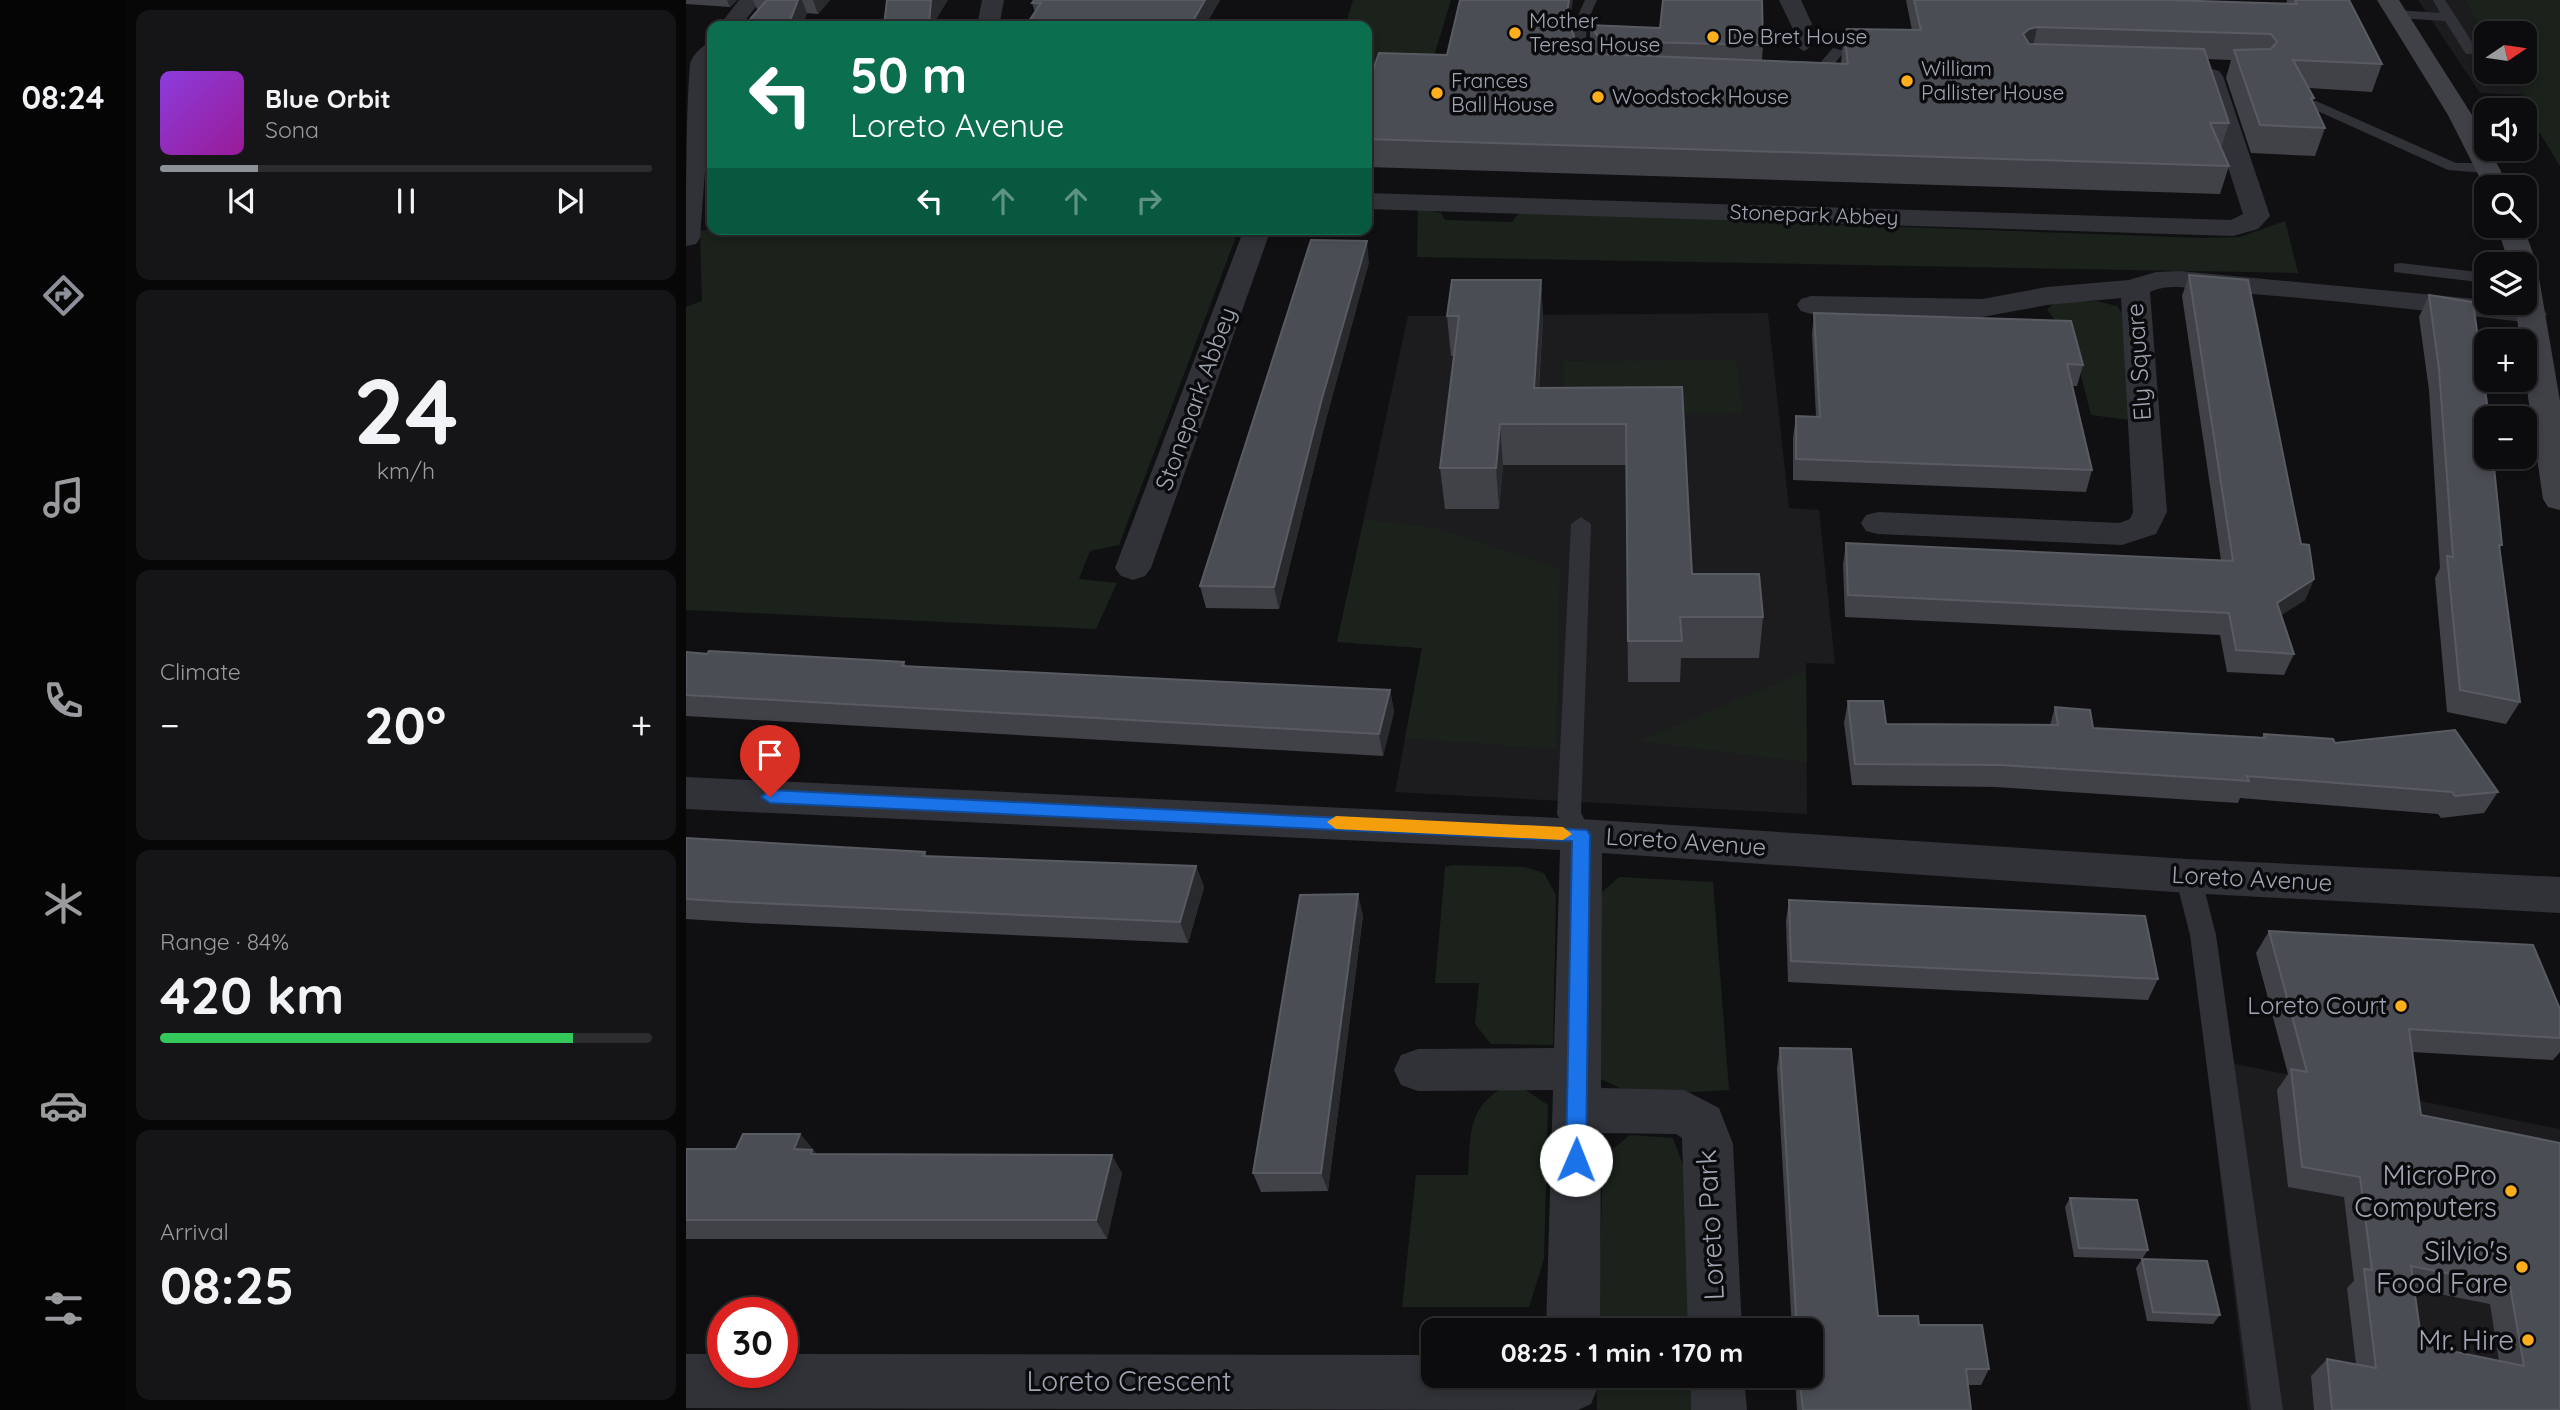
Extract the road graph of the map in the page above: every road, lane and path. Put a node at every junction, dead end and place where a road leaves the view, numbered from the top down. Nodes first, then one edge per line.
1 (750, 0) edge
2 (992, 0) edge
3 (1591, 0) edge
4 (1790, 0) edge
5 (2439, 0) edge
6 (2393, 7) edge
7 (2450, 17) junction
8 (734, 21) edge
9 (989, 21) edge
10 (1801, 24) joint
11 (1804, 47) dead end
12 (1838, 51) dead end
13 (2471, 51) dead end
14 (707, 55) edge
15 (2211, 68) edge
16 (1609, 76) edge
17 (1782, 77) edge
18 (2316, 105) edge
19 (2481, 175) edge
20 (2490, 175) edge
21 (1372, 201) edge
22 (1256, 235) edge
23 (686, 238) edge
24 (2400, 268) dead end
25 (2474, 277) edge
26 (2134, 288) junction
27 (1811, 305) dead end
28 (2474, 308) edge
29 (2532, 315) edge
30 (2560, 499) edge
31 (1877, 523) dead end
32 (1581, 524) dead end
33 (1133, 568) dead end
34 (686, 793) edge
35 (1581, 835) junction
36 (2189, 876) junction
37 (2560, 895) edge
38 (1418, 1070) dead end
39 (1577, 1089) junction
40 (1573, 1318) edge
41 (1715, 1318) edge
42 (686, 1381) edge
43 (1717, 1388) edge
44 (1572, 1390) edge
45 (1718, 1410) edge
46 (2267, 1410) edge

1 - 8 street
2 - 9 street
3 - 16 lane
4 - 10 street
5 - 7 lane
6 - 7 lane
6 - 20 main road
7 - 13 lane
10 - 11 lane
12 - 17 lane
14 - 23 street
15 - 21 street, Stonepark Abbey
18 - 19 lane
22 - 33 street, Stonepark Abbey
24 - 25 lane
26 - 27 street
26 - 28 street, Ely Square
26 - 31 street, Ely Square
29 - 30 main road
32 - 35 lane
34 - 35 street, Loreto Avenue
35 - 36 street, Loreto Avenue
35 - 39 street
36 - 37 street, Loreto Avenue
36 - 46 lane
38 - 39 street
39 - 40 street
39 - 41 street, Loreto Park
42 - 44 street, Loreto Crescent
43 - 45 street

